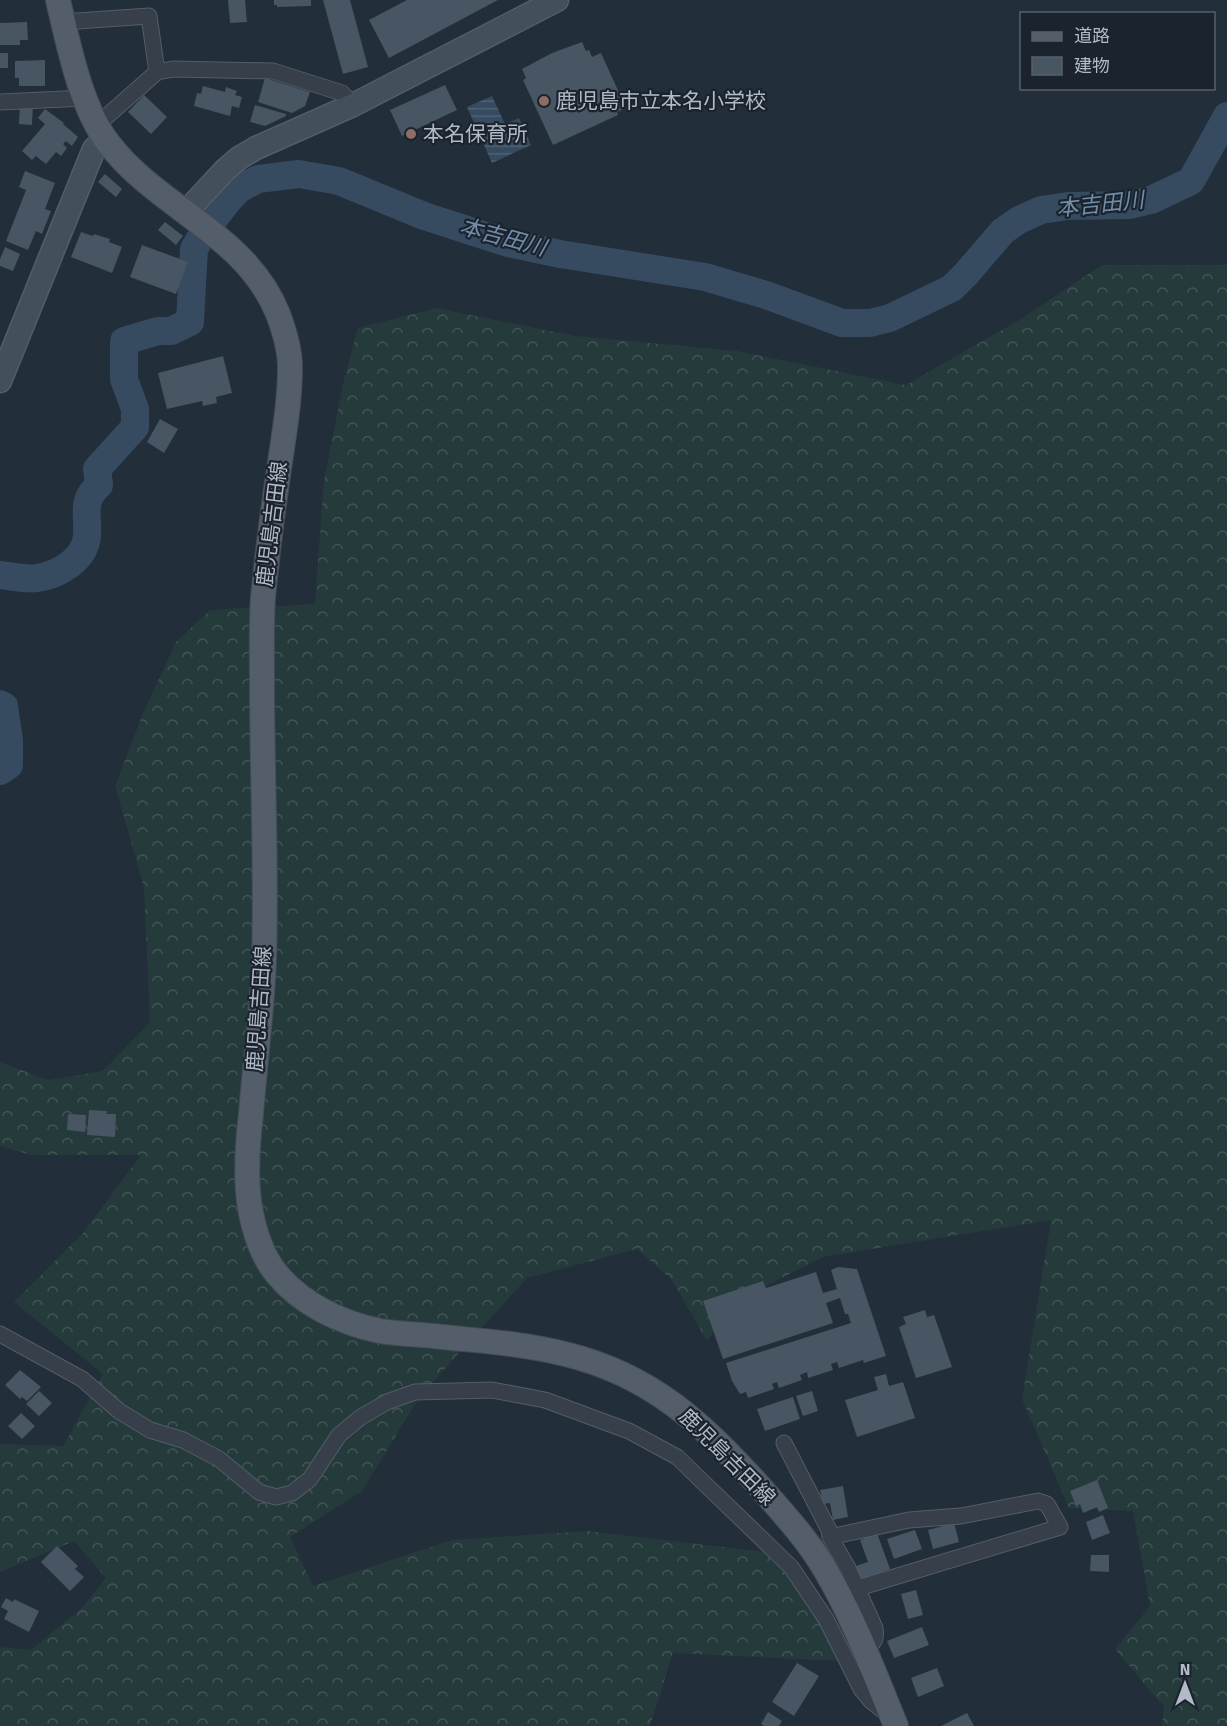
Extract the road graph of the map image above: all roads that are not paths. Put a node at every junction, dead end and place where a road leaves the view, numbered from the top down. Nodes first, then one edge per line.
1 (557, 0) edge
2 (61, 11) edge
3 (157, 72) junction
4 (85, 98) junction
5 (0, 102) edge
6 (353, 105) junction
7 (101, 132) junction
8 (193, 218) junction
9 (0, 381) edge
10 (0, 1334) edge
11 (784, 1443) dead end
12 (830, 1537) junction
13 (858, 1588) junction
14 (864, 1650) junction
15 (894, 1722) edge

1 - 6 street
2 - 3 street
2 - 4 main road, 鹿児島吉田線
3 - 6 street
3 - 7 street
4 - 5 street
4 - 7 main road, 鹿児島吉田線
6 - 8 street
7 - 8 main road, 鹿児島吉田線
7 - 9 street
8 - 14 main road, 鹿児島吉田線
10 - 15 street
11 - 12 street
12 - 13 street
12 - 13 street
13 - 14 street
14 - 15 main road, 鹿児島吉田線

